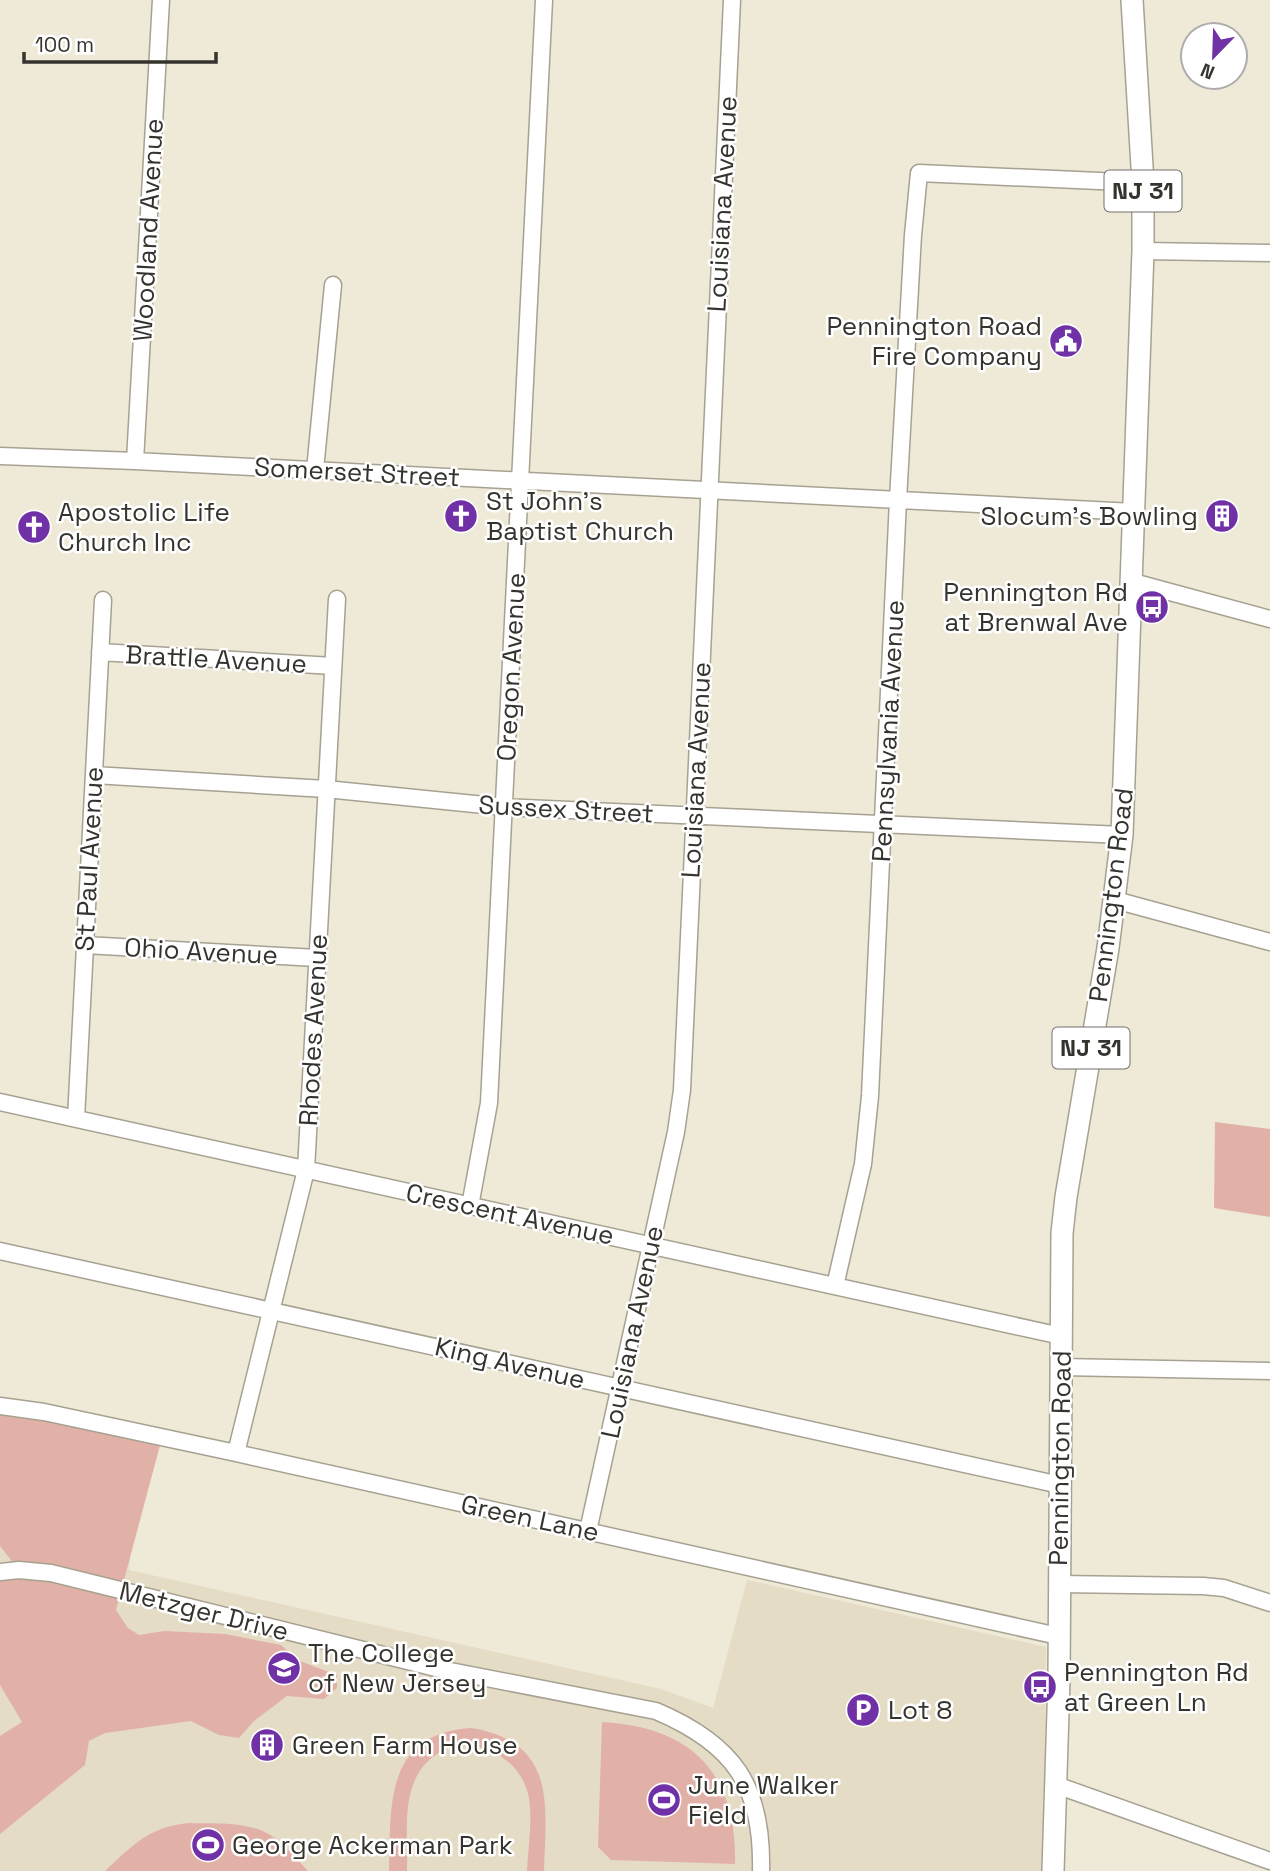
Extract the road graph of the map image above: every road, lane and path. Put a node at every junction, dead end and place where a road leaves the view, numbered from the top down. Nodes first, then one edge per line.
1 (161, 0) edge
2 (544, 0) edge
3 (732, 0) edge
4 (1132, 0) edge
5 (1143, 183) junction
6 (1143, 251) junction
7 (1270, 253) edge
8 (333, 285) dead end
9 (0, 456) edge
10 (135, 461) junction
11 (315, 470) junction
12 (520, 481) junction
13 (708, 490) junction
14 (898, 500) junction
15 (1134, 512) junction
16 (1132, 583) junction
17 (337, 599) dead end
18 (103, 600) dead end
19 (1270, 619) edge
20 (100, 652) junction
21 (333, 666) junction
22 (94, 775) junction
23 (327, 789) junction
24 (504, 807) junction
25 (694, 816) junction
26 (884, 824) junction
27 (1122, 835) junction
28 (1115, 900) junction
29 (1270, 942) edge
30 (85, 945) junction
31 (317, 958) junction
32 (0, 1102) edge
33 (76, 1119) junction
34 (306, 1170) junction
35 (470, 1206) junction
36 (652, 1245) junction
37 (0, 1251) edge
38 (835, 1286) junction
39 (271, 1310) junction
40 (1062, 1336) junction
41 (1061, 1367) junction
42 (1270, 1371) edge
43 (620, 1387) junction
44 (0, 1406) edge
45 (236, 1453) junction
46 (1060, 1485) junction
47 (589, 1531) junction
48 (0, 1563) edge
49 (19, 1570) junction
50 (0, 1572) edge
51 (1059, 1584) junction
52 (1270, 1602) edge
53 (1058, 1636) junction
54 (1056, 1785) junction
55 (1270, 1861) edge
56 (761, 1871) edge
57 (1053, 1871) edge

1 - 10 street, Woodland Avenue
2 - 12 street, Oregon Avenue
3 - 13 street, Louisiana Avenue
4 - 5 main road, Pennington Road / NJ 31
5 - 6 main road, Pennington Road / NJ 31
5 - 14 street, Pennsylvania Avenue
6 - 7 street
6 - 15 main road, Pennington Road / NJ 31
8 - 11 street
9 - 10 street, Somerset Street
10 - 11 street, Somerset Street
11 - 12 street, Somerset Street
12 - 13 street, Somerset Street
12 - 24 street, Oregon Avenue
13 - 14 street, Somerset Street
13 - 25 street, Louisiana Avenue
14 - 15 street, Somerset Street
14 - 26 street, Pennsylvania Avenue
15 - 16 main road, Pennington Road / NJ 31
16 - 19 street
16 - 27 main road, Pennington Road / NJ 31
17 - 21 street, Rhodes Avenue
18 - 20 street, St Paul Avenue
20 - 21 street, Brattle Avenue
20 - 22 street, St Paul Avenue
21 - 23 street, Rhodes Avenue
22 - 23 street, Sussex Street
22 - 30 street, St Paul Avenue
23 - 24 street, Sussex Street
23 - 31 street, Rhodes Avenue
24 - 25 street, Sussex Street
24 - 35 street, Oregon Avenue
25 - 26 street, Sussex Street
25 - 36 street, Louisiana Avenue
26 - 27 street, Sussex Street
26 - 38 street, Pennsylvania Avenue
27 - 28 main road, Pennington Road / NJ 31
28 - 29 street
28 - 40 main road, Pennington Road / NJ 31
30 - 31 street, Ohio Avenue
30 - 33 street, St Paul Avenue
31 - 34 street, Rhodes Avenue
32 - 33 street, Crescent Avenue
33 - 34 street, Crescent Avenue
34 - 35 street, Crescent Avenue
34 - 39 street, Rhodes Avenue
35 - 36 street, Crescent Avenue
36 - 38 street, Crescent Avenue
36 - 43 street, Louisiana Avenue
37 - 39 street, King Avenue
38 - 40 street, Crescent Avenue
39 - 43 street, King Avenue
39 - 45 street, Rhodes Avenue
40 - 41 main road, Pennington Road / NJ 31
41 - 42 street
41 - 46 main road, Pennington Road / NJ 31
43 - 46 street, King Avenue
43 - 47 street, Louisiana Avenue
44 - 45 street, Green Lane
45 - 47 street, Green Lane
46 - 51 main road, Pennington Road / NJ 31
47 - 53 street, Green Lane
48 - 49 street
49 - 50 street, Metzger Drive
49 - 56 street, Metzger Drive
51 - 52 street
51 - 53 main road, Pennington Road / NJ 31
53 - 54 main road, Pennington Road / NJ 31
54 - 55 street
54 - 57 main road, Pennington Road / NJ 31

